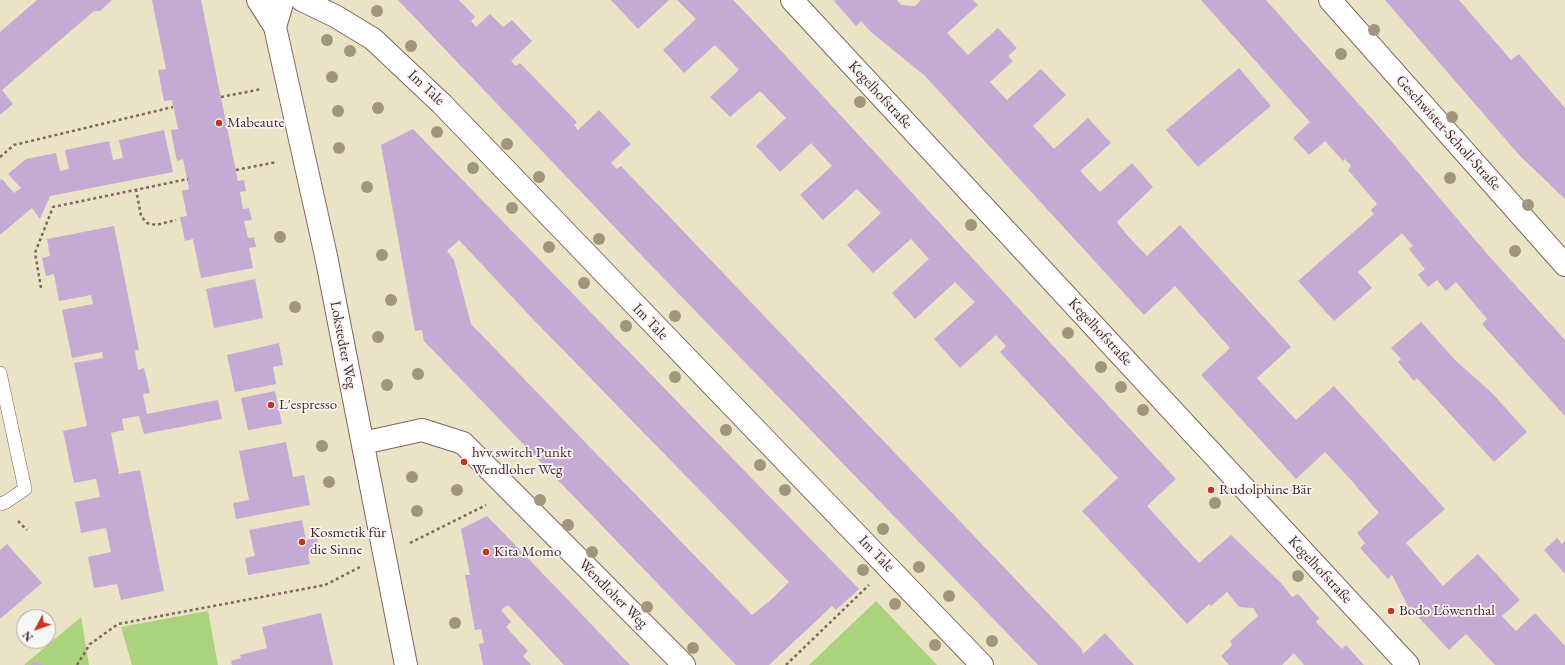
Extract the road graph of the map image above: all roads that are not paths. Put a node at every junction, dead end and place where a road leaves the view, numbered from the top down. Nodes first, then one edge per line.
1 (258, 0) edge
2 (283, 0) edge
3 (302, 0) edge
4 (792, 0) edge
5 (1330, 0) edge
6 (275, 27) junction
7 (1565, 265) edge
8 (0, 373) edge
9 (363, 443) junction
10 (0, 504) edge
11 (406, 665) edge
12 (684, 665) edge
13 (982, 665) edge
14 (1408, 665) edge

1 - 6 street, Lokstedter Weg
2 - 6 street, Lokstedter Weg
3 - 13 street, Im Tale
4 - 14 street, Kegelhofstraße
5 - 7 street, Geschwister-Scholl-Straße
6 - 9 street, Lokstedter Weg
8 - 10 lane
9 - 11 street, Lokstedter Weg
9 - 12 street, Wendloher Weg

